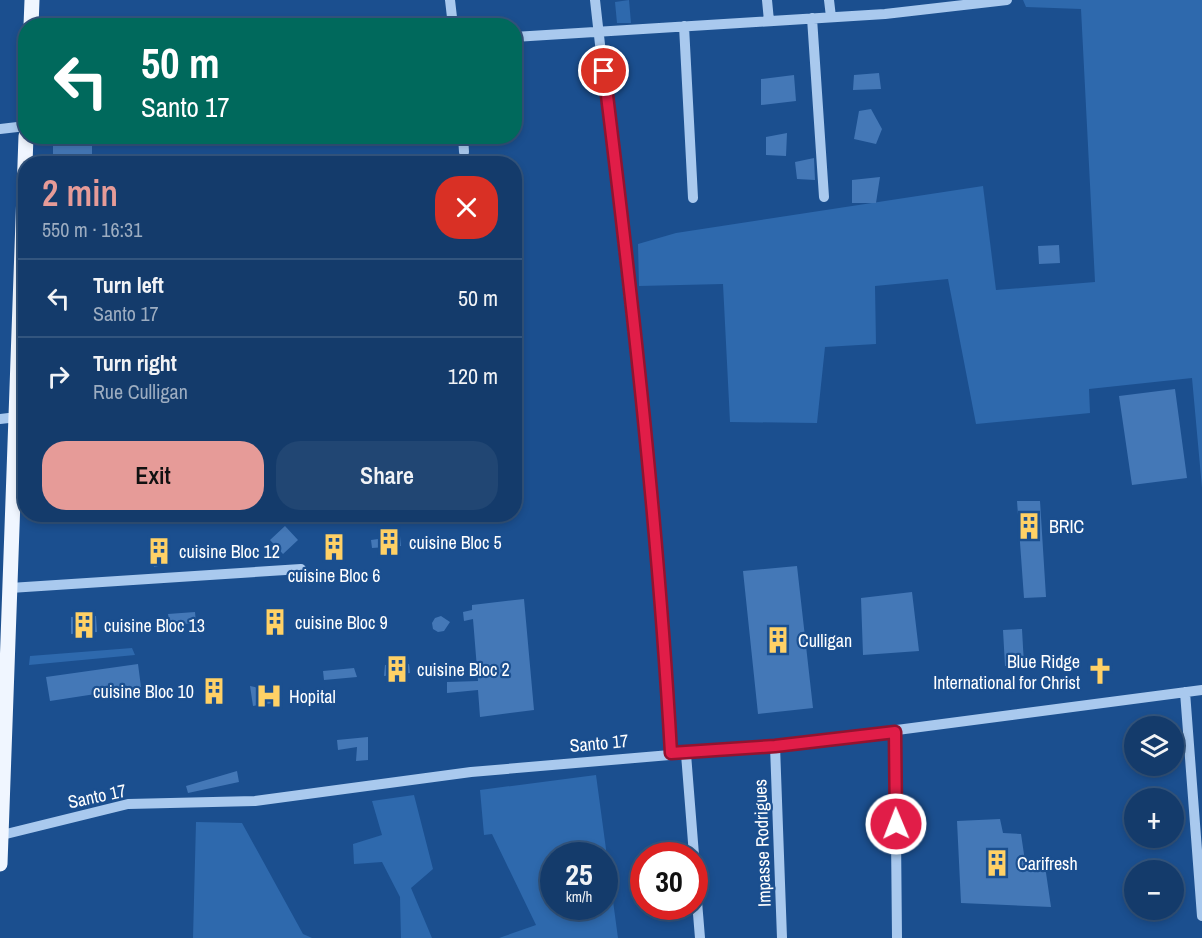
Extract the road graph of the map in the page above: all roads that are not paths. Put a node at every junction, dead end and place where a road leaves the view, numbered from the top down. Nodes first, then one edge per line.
1 (32, 0) edge
2 (450, 0) edge
3 (595, 0) edge
4 (767, 0) edge
5 (829, 0) edge
6 (1005, 0) edge
7 (831, 17) junction
8 (31, 18) edge
9 (452, 18) edge
10 (812, 18) junction
11 (769, 21) junction
12 (684, 26) junction
13 (599, 31) junction
14 (522, 36) edge
15 (18, 127) edge
16 (0, 129) edge
17 (464, 144) edge
18 (464, 152) dead end
19 (824, 197) dead end
20 (693, 198) dead end
21 (18, 386) edge
22 (17, 417) junction
23 (0, 419) edge
24 (18, 438) edge
25 (18, 501) edge
26 (301, 569) dead end
27 (10, 588) junction
28 (1202, 690) edge
29 (1185, 692) junction
30 (895, 732) junction
31 (775, 746) junction
32 (671, 753) junction
33 (686, 754) junction
34 (2, 835) junction
35 (693, 842) edge
36 (0, 864) edge
37 (1202, 916) edge
38 (699, 920) edge
39 (700, 938) edge
40 (782, 938) edge
41 (897, 938) edge

1 - 8 main road
2 - 9 street
3 - 13 street
4 - 11 street
5 - 7 street
6 - 7 street
7 - 10 street
10 - 11 street
10 - 19 street
11 - 12 street
12 - 13 street
12 - 20 street
13 - 14 street
13 - 32 street
15 - 16 street
17 - 18 street
21 - 22 main road
22 - 23 street
22 - 24 main road
25 - 27 main road
26 - 27 street
27 - 34 main road
28 - 29 street, Santo 17
29 - 30 street, Santo 17
29 - 37 street
30 - 31 street, Santo 17
30 - 41 street
31 - 33 street, Santo 17
31 - 40 street, Impasse Rodrigues
32 - 33 street, Santo 17
32 - 34 street, Santo 17
33 - 35 street
34 - 36 main road
38 - 39 street

